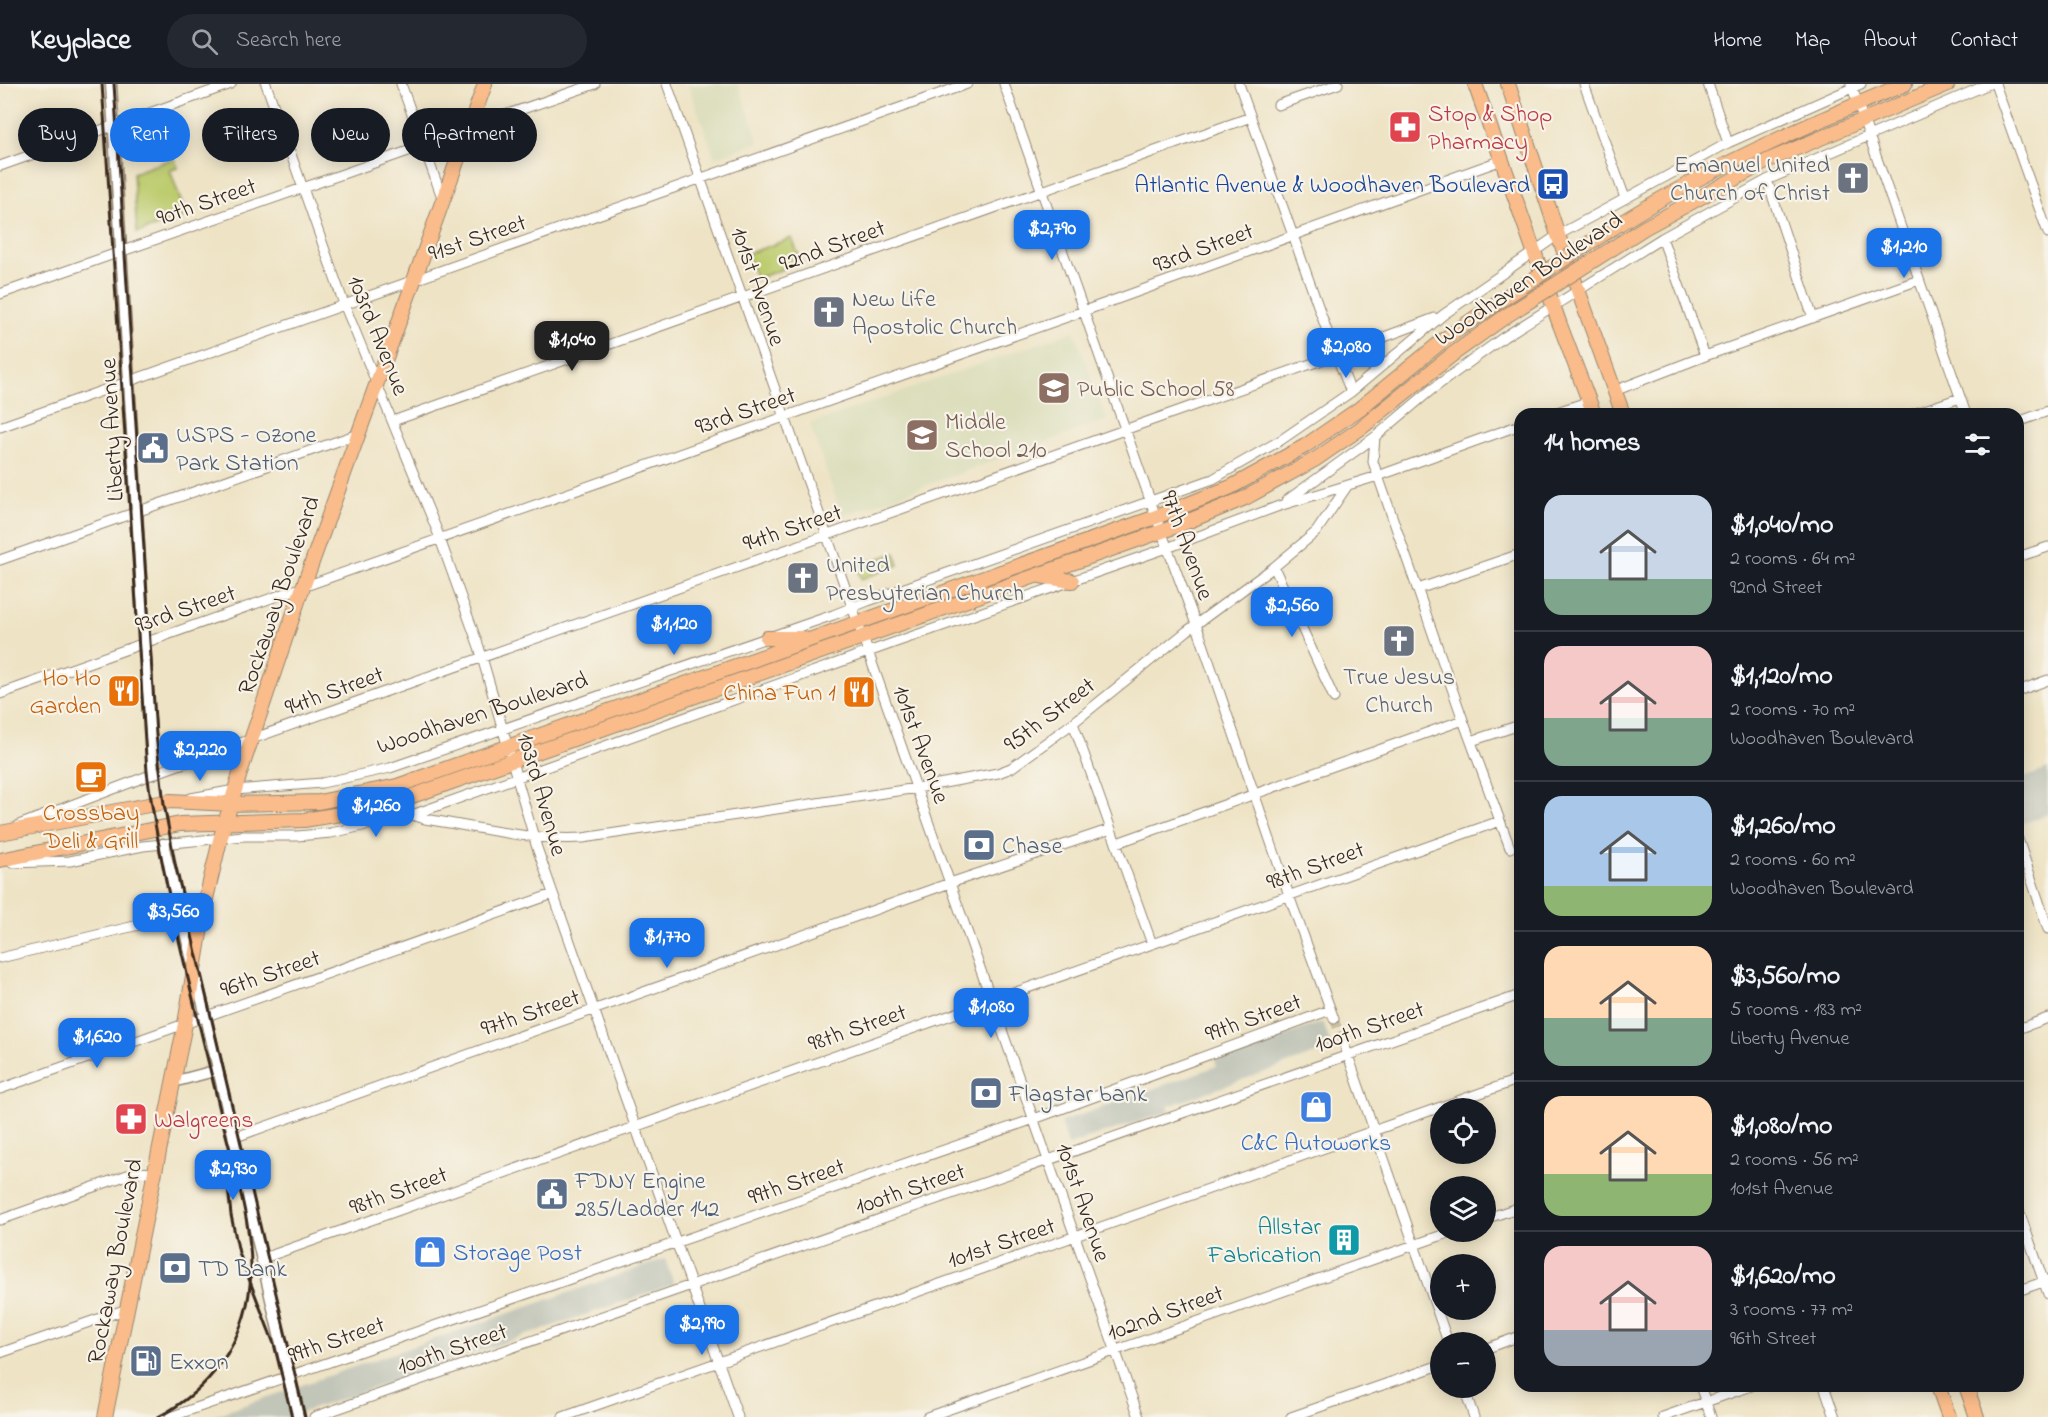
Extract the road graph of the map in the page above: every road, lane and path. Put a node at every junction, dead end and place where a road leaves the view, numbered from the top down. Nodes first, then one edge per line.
1 (111, 84) edge
2 (231, 84) edge
3 (266, 84) edge
4 (401, 84) edge
5 (485, 84) edge
6 (595, 84) edge
7 (667, 84) edge
8 (967, 84) edge
9 (1004, 84) edge
10 (1239, 84) edge
11 (1338, 84) edge
12 (1475, 84) edge
13 (1508, 84) edge
14 (1584, 84) edge
15 (1708, 84) edge
16 (1905, 84) edge
17 (1948, 84) edge
18 (1989, 84) edge
19 (1995, 84) edge
20 (1854, 85) edge
21 (1858, 104) junction
22 (1278, 105) dead end
23 (113, 108) edge
24 (163, 108) edge
25 (409, 108) edge
26 (477, 108) edge
27 (527, 108) edge
28 (1251, 117) junction
29 (1863, 119) junction
30 (110, 126) edge
31 (1869, 135) junction
32 (1728, 143) junction
33 (402, 153) edge
34 (1502, 160) junction
35 (116, 162) edge
36 (428, 162) edge
37 (458, 162) edge
38 (0, 166) edge
39 (700, 178) junction
40 (1767, 180) junction
41 (303, 188) junction
42 (1042, 191) junction
43 (1624, 198) junction
44 (444, 202) junction
45 (2048, 233) edge
46 (1558, 235) junction
47 (1293, 236) junction
48 (1662, 238) junction
49 (121, 251) junction
50 (1535, 252) junction
51 (414, 279) junction
52 (1919, 280) junction
53 (1578, 290) junction
54 (0, 294) edge
55 (742, 297) junction
56 (344, 304) junction
57 (1554, 307) junction
58 (1084, 310) junction
59 (1443, 315) junction
60 (1814, 318) junction
61 (1336, 356) junction
62 (1705, 356) junction
63 (129, 382) junction
64 (377, 382) junction
65 (1614, 390) junction
66 (1352, 392) junction
67 (1960, 398) junction
68 (1592, 407) edge
69 (1621, 408) edge
70 (1931, 408) edge
71 (1964, 408) edge
72 (2048, 411) edge
73 (785, 417) junction
74 (2024, 420) edge
75 (393, 421) junction
76 (0, 427) edge
77 (1514, 427) edge
78 (1125, 430) junction
79 (358, 434) junction
80 (1375, 437) junction
81 (1378, 476) junction
82 (1348, 484) junction
83 (1151, 501) junction
84 (1280, 506) junction
85 (137, 511) junction
86 (1156, 517) junction
87 (1161, 532) junction
88 (827, 536) junction
89 (440, 538) junction
90 (1167, 548) junction
91 (2047, 550) edge
92 (1514, 556) edge
93 (2024, 556) edge
94 (0, 560) edge
95 (1274, 567) junction
96 (1038, 576) junction
97 (1072, 581) junction
98 (303, 587) junction
99 (1418, 589) junction
100 (853, 608) junction
101 (858, 622) junction
102 (1196, 624) junction
103 (864, 637) junction
104 (767, 638) junction
105 (814, 638) junction
106 (145, 643) junction
107 (869, 652) junction
108 (483, 658) junction
109 (2048, 680) edge
110 (2024, 689) edge
111 (0, 694) edge
112 (1334, 698) dead end
113 (1463, 720) junction
114 (1073, 723) junction
115 (1514, 727) edge
116 (504, 730) junction
117 (252, 739) junction
118 (1472, 741) junction
119 (509, 745) junction
120 (513, 761) junction
121 (153, 774) junction
122 (518, 777) junction
123 (917, 788) junction
124 (235, 790) junction
125 (1254, 794) junction
126 (170, 801) junction
127 (231, 804) junction
128 (412, 815) junction
129 (226, 821) junction
130 (1500, 821) junction
131 (1112, 829) junction
132 (0, 833) edge
133 (533, 837) junction
134 (220, 840) junction
135 (1116, 843) junction
136 (164, 844) junction
137 (1510, 848) dead end
138 (2024, 857) edge
139 (0, 862) edge
140 (950, 883) junction
141 (553, 894) junction
142 (1289, 896) junction
143 (181, 915) junction
144 (2048, 929) edge
145 (1152, 944) junction
146 (0, 958) edge
147 (194, 967) junction
148 (1514, 996) edge
149 (992, 1000) junction
150 (594, 1010) junction
151 (1332, 1014) joint
152 (206, 1016) junction
153 (2048, 1018) edge
154 (185, 1024) junction
155 (2024, 1027) edge
156 (1346, 1049) junction
157 (218, 1070) junction
158 (1514, 1081) edge
159 (173, 1082) junction
160 (0, 1089) edge
161 (1034, 1119) junction
162 (635, 1126) junction
163 (1374, 1130) junction
164 (233, 1137) junction
165 (1048, 1160) junction
166 (154, 1173) junction
167 (1514, 1209) edge
168 (1496, 1216) edge
169 (0, 1220) edge
170 (2024, 1224) edge
171 (1075, 1236) junction
172 (1430, 1239) edge
173 (676, 1242) junction
174 (1413, 1245) junction
175 (261, 1259) junction
176 (2046, 1281) edge
177 (691, 1286) junction
178 (2024, 1289) edge
179 (2048, 1294) edge
180 (127, 1310) junction
181 (1444, 1332) edge
182 (1514, 1338) edge
183 (1496, 1345) edge
184 (1115, 1350) junction
185 (0, 1353) edge
186 (718, 1362) junction
187 (1430, 1368) edge
188 (288, 1377) junction
189 (1702, 1392) edge
190 (1733, 1392) edge
191 (1826, 1392) edge
192 (1940, 1392) edge
193 (1968, 1392) edge
194 (1467, 1398) edge
195 (1705, 1402) junction
196 (105, 1417) edge
197 (170, 1417) edge
198 (298, 1417) edge
199 (314, 1417) edge
200 (563, 1417) edge
201 (738, 1417) edge
202 (927, 1417) edge
203 (1139, 1417) edge
204 (1291, 1417) edge
205 (1474, 1417) edge
206 (1663, 1417) edge
207 (1711, 1417) edge
208 (1835, 1417) edge
209 (1949, 1417) edge
210 (1977, 1417) edge

1 - 23 street, Liberty Avenue
2 - 24 street
3 - 41 street, 103rd Avenue
4 - 25 street
5 - 26 main road, Rockaway Boulevard
6 - 27 street, 90th Street
7 - 39 street, 101st Avenue
8 - 39 street, 91st Street
9 - 42 street, 97th Avenue
10 - 28 street
11 - 22 street
12 - 34 main road
13 - 46 main road
14 - 43 street
15 - 32 street
16 - 21 main road, Woodhaven Boulevard
17 - 29 main road, Woodhaven Boulevard
18 - 31 street, Woodhaven Boulevard
19 - 45 street
20 - 21 street
20 - 32 street, Woodhaven Boulevard
21 - 29 street
21 - 86 main road, Woodhaven Boulevard, bridge
28 - 42 street, 92nd Street
28 - 47 street
29 - 31 street
29 - 87 main road, Woodhaven Boulevard, bridge
30 - 38 street
31 - 40 street, Woodhaven Boulevard
31 - 52 street
32 - 43 street, Woodhaven Boulevard
33 - 41 street, 90th Street
34 - 47 street, 93rd Street
34 - 50 main road
35 - 49 street, Liberty Avenue
36 - 44 street
37 - 44 main road, Rockaway Boulevard
39 - 51 street, 91st Street
39 - 55 street, 101st Avenue
40 - 48 street, Woodhaven Boulevard
40 - 60 street
41 - 49 street, 90th Street
41 - 56 street, 103rd Avenue
42 - 55 street, 92nd Street
42 - 58 street, 97th Avenue
43 - 46 street, Woodhaven Boulevard
44 - 51 main road, Rockaway Boulevard
46 - 50 street, Woodhaven Boulevard
46 - 53 main road
47 - 58 street, 93rd Street
47 - 61 street
48 - 53 street, Woodhaven Boulevard
48 - 62 street
49 - 54 street, 90th Street
49 - 63 street, Liberty Avenue
50 - 57 main road
50 - 59 street, Woodhaven Boulevard
51 - 56 street, 91st Street
51 - 64 main road, Rockaway Boulevard
52 - 60 street
52 - 67 street
53 - 57 street, Woodhaven Boulevard
53 - 65 main road
55 - 73 street, 101st Avenue
55 - 75 street, 92nd Street
56 - 63 street, 91st Street
56 - 64 street, 103rd Avenue
57 - 68 main road
57 - 80 street, Woodhaven Boulevard
58 - 73 street, 93rd Street
58 - 78 street, 97th Avenue
59 - 61 street, 94th Street
59 - 66 street, Woodhaven Boulevard
60 - 62 street
61 - 66 street
61 - 78 street, 94th Street
62 - 65 street
63 - 76 street, 91st Street
63 - 85 street, Liberty Avenue
64 - 75 street, 103rd Avenue
64 - 79 main road, Rockaway Boulevard
65 - 69 main road
66 - 83 street, Woodhaven Boulevard
67 - 70 street
67 - 71 street
72 - 74 street
73 - 88 street, 101st Avenue
73 - 89 street, 93rd Street
75 - 89 street, 103rd Avenue
77 - 81 street
78 - 83 street, 97th Avenue
78 - 88 street, 94th Street
79 - 85 street
79 - 98 main road, Rockaway Boulevard
80 - 81 street
80 - 84 street, Woodhaven Boulevard
81 - 82 street
81 - 99 street
82 - 84 street, Woodhaven Boulevard
82 - 95 street, 95th Street
83 - 86 street, 97th Avenue
83 - 100 street, Woodhaven Boulevard
84 - 90 street, Woodhaven Boulevard
85 - 94 street
85 - 106 street, Liberty Avenue
86 - 87 street, 97th Avenue
86 - 101 main road, Woodhaven Boulevard
87 - 90 street, 97th Avenue
87 - 96 main road, Woodhaven Boulevard
88 - 100 street, 101st Avenue
88 - 108 street, 94th Street
89 - 98 street, 93rd Street
89 - 108 street, 103rd Avenue
90 - 97 street, Woodhaven Boulevard
90 - 102 street, 97th Avenue
91 - 93 street
92 - 99 street
95 - 102 street, 95th Street
95 - 112 street
96 - 97 main road
96 - 103 main road, Woodhaven Boulevard
97 - 107 street, Woodhaven Boulevard
98 - 106 street, 93rd Street
98 - 117 main road, Rockaway Boulevard
99 - 113 street
100 - 101 street, 101st Avenue
100 - 104 street, Woodhaven Boulevard
101 - 103 street, 101st Avenue
101 - 105 main road, Woodhaven Boulevard
102 - 114 street, 95th Street
102 - 125 street, 97th Avenue
103 - 107 street, 101st Avenue
103 - 120 main road, Woodhaven Boulevard
104 - 105 main road
104 - 116 street, Woodhaven Boulevard
105 - 119 main road, Woodhaven Boulevard
106 - 111 street, 93rd Street
106 - 121 street, Liberty Avenue
107 - 122 street, Woodhaven Boulevard
107 - 123 street, 101st Avenue
108 - 116 street, 103rd Avenue
108 - 117 street, 94th Street
109 - 110 street
113 - 118 street
113 - 125 street
114 - 123 street, 95th Street
114 - 131 street
115 - 118 street
116 - 119 street, 103rd Avenue
116 - 124 street, Woodhaven Boulevard
117 - 121 street, 94th Street
117 - 124 main road, Rockaway Boulevard
118 - 130 street
119 - 120 street, 103rd Avenue
119 - 127 main road, Woodhaven Boulevard
120 - 122 street, 103rd Avenue
120 - 129 main road, Woodhaven Boulevard
121 - 132 street, 94th Street
122 - 128 street, Woodhaven Boulevard
122 - 133 street, 103rd Avenue
123 - 133 street, 95th Street
123 - 140 street, 101st Avenue
124 - 126 street, Woodhaven Boulevard
124 - 127 main road, Rockaway Boulevard
125 - 135 street
125 - 142 street, 97th Avenue
126 - 127 main road, Woodhaven Boulevard
126 - 132 main road, Woodhaven Boulevard
127 - 129 main road, Rockaway Boulevard
128 - 133 street, 95th Street
128 - 134 street, Woodhaven Boulevard
129 - 134 main road, Rockaway Boulevard
129 - 139 main road, Woodhaven Boulevard
130 - 137 street
130 - 142 street, 98th Street
131 - 135 street
131 - 140 street, 97th Street
133 - 141 street, 103rd Avenue
134 - 136 street, Woodhaven Boulevard
134 - 147 main road, Rockaway Boulevard
135 - 145 street
136 - 139 street, Woodhaven Boulevard
136 - 143 street
138 - 144 street
140 - 149 street, 101st Avenue
140 - 150 street, 97th Street
141 - 150 street, 103rd Avenue
141 - 152 street, 96th Street
142 - 145 street, 98th Street
142 - 151 street, 97th Avenue
143 - 146 street
143 - 147 street
145 - 149 street, 98th Street
147 - 152 street
147 - 154 main road, Rockaway Boulevard
148 - 156 street, 100th Street
149 - 161 street, 101st Avenue
149 - 162 street, 98th Street
150 - 162 street, 103rd Avenue
150 - 164 street, 97th Street
151 - 161 street, 99th Street
152 - 154 street, 96th Street
152 - 157 street
153 - 155 street
154 - 159 main road, Rockaway Boulevard
154 - 160 street, 96th Street
156 - 163 street
156 - 165 street, 100th Street
157 - 159 street
157 - 164 street
158 - 163 street, 101st Street
159 - 166 main road, Rockaway Boulevard
161 - 165 street, 101st Avenue
161 - 173 street, 99th Street
162 - 173 street, 103rd Avenue
162 - 175 street, 98th Street
163 - 171 street, 101st Street
163 - 174 street
164 - 175 street
165 - 171 street, 101st Avenue
165 - 177 street, 100th Street
166 - 169 street
166 - 180 main road, Rockaway Boulevard
167 - 168 street
170 - 176 street
171 - 184 street, 101st Avenue
171 - 186 street, 101st Street
172 - 174 street, 102nd Street
173 - 177 street, 103rd Avenue
173 - 188 street, 99th Street
174 - 181 street
174 - 184 street, 102nd Street
175 - 188 street
176 - 178 street
176 - 179 street
177 - 186 street, 103rd Avenue
177 - 199 street, 100th Street
180 - 185 street
180 - 196 main road, Rockaway Boulevard
182 - 183 street
184 - 202 street, 102nd Street
184 - 203 street, 101st Avenue
186 - 200 street, 101st Street
186 - 201 street, 103rd Avenue
187 - 204 street
188 - 197 street, 99th Street
188 - 198 street
189 - 195 street
190 - 195 street
191 - 208 street
192 - 209 main road
193 - 210 main road
194 - 205 street
195 - 206 street
195 - 207 street

